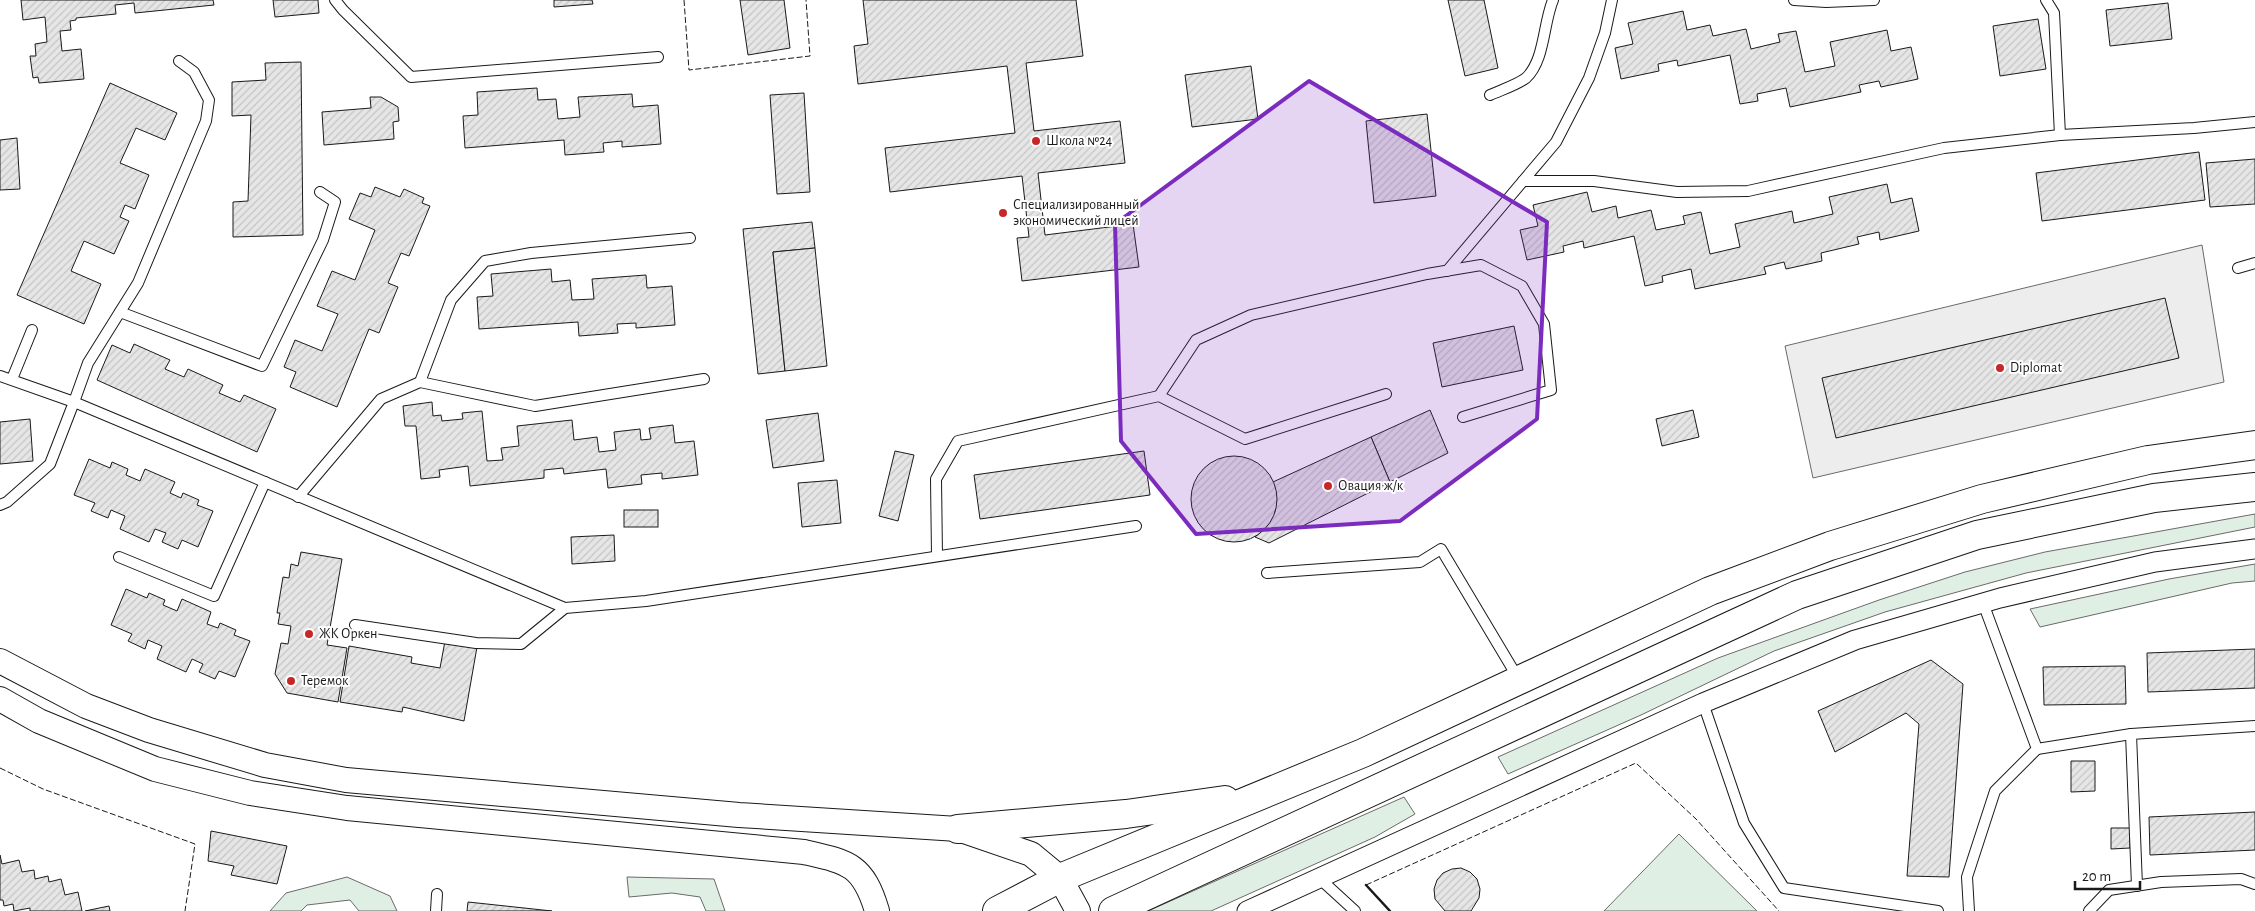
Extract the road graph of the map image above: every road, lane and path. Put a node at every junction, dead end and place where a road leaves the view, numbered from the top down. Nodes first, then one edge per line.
1 (335, 0) edge
2 (1553, 0) edge
3 (1612, 0) edge
4 (1794, 0) edge
5 (1874, 0) edge
6 (2046, 0) edge
7 (658, 57) dead end
8 (179, 61) dead end
9 (1490, 95) dead end
10 (2255, 122) edge
11 (2060, 135) junction
12 (1523, 181) junction
13 (320, 192) dead end
14 (690, 238) dead end
15 (2255, 263) edge
16 (2238, 268) dead end
17 (1447, 271) junction
18 (120, 312) junction
19 (32, 330) dead end
20 (0, 376) edge
21 (12, 379) junction
22 (704, 379) dead end
23 (420, 382) junction
24 (1386, 394) dead end
25 (1159, 396) junction
26 (74, 402) junction
27 (1464, 417) dead end
28 (2255, 444) edge
29 (265, 482) junction
30 (2255, 487) edge
31 (298, 497) junction
32 (0, 505) edge
33 (1136, 526) dead end
34 (2255, 549) edge
35 (937, 556) junction
36 (119, 557) dead end
37 (1267, 573) dead end
38 (1983, 603) junction
39 (565, 608) junction
40 (356, 625) dead end
41 (0, 661) edge
42 (1519, 680) junction
43 (0, 699) edge
44 (1703, 703) junction
45 (10, 710) edge
46 (2255, 726) edge
47 (2131, 734) junction
48 (2037, 749) junction
49 (1268, 793) junction
50 (958, 829) junction
51 (1060, 878) junction
52 (1319, 878) junction
53 (2255, 884) edge
54 (2137, 886) junction
55 (437, 894) dead end
56 (436, 911) edge
57 (877, 911) edge
58 (997, 911) edge
59 (1078, 911) edge
60 (1113, 911) edge
61 (1247, 911) edge
62 (1355, 911) edge
63 (1938, 911) edge
64 (1969, 911) edge
65 (2089, 911) edge

1 - 7 lane
2 - 9 lane
3 - 12 lane
4 - 5 lane
6 - 11 lane
8 - 18 lane
10 - 11 lane
11 - 12 lane
12 - 17 lane
13 - 18 lane
14 - 23 lane
15 - 16 lane
17 - 25 lane
17 - 27 lane
18 - 26 lane
19 - 21 lane
20 - 21 lane
21 - 26 lane
22 - 23 lane
23 - 31 lane
24 - 25 lane
25 - 35 lane
26 - 29 lane
26 - 32 lane
28 - 42 main road
29 - 31 lane
29 - 36 lane
30 - 60 main road
31 - 39 lane
33 - 35 lane
34 - 38 street
35 - 39 lane
37 - 42 lane
38 - 44 street
38 - 48 lane
39 - 40 lane
41 - 50 street
42 - 49 main road
43 - 45 street
44 - 52 street
44 - 63 lane
45 - 57 street
46 - 47 lane
47 - 48 lane
47 - 54 lane
48 - 64 lane
49 - 50 main road
49 - 51 main road
50 - 51 street
51 - 58 main road
51 - 59 street
52 - 61 street
52 - 62 lane
53 - 54 lane
54 - 65 lane
55 - 56 lane

